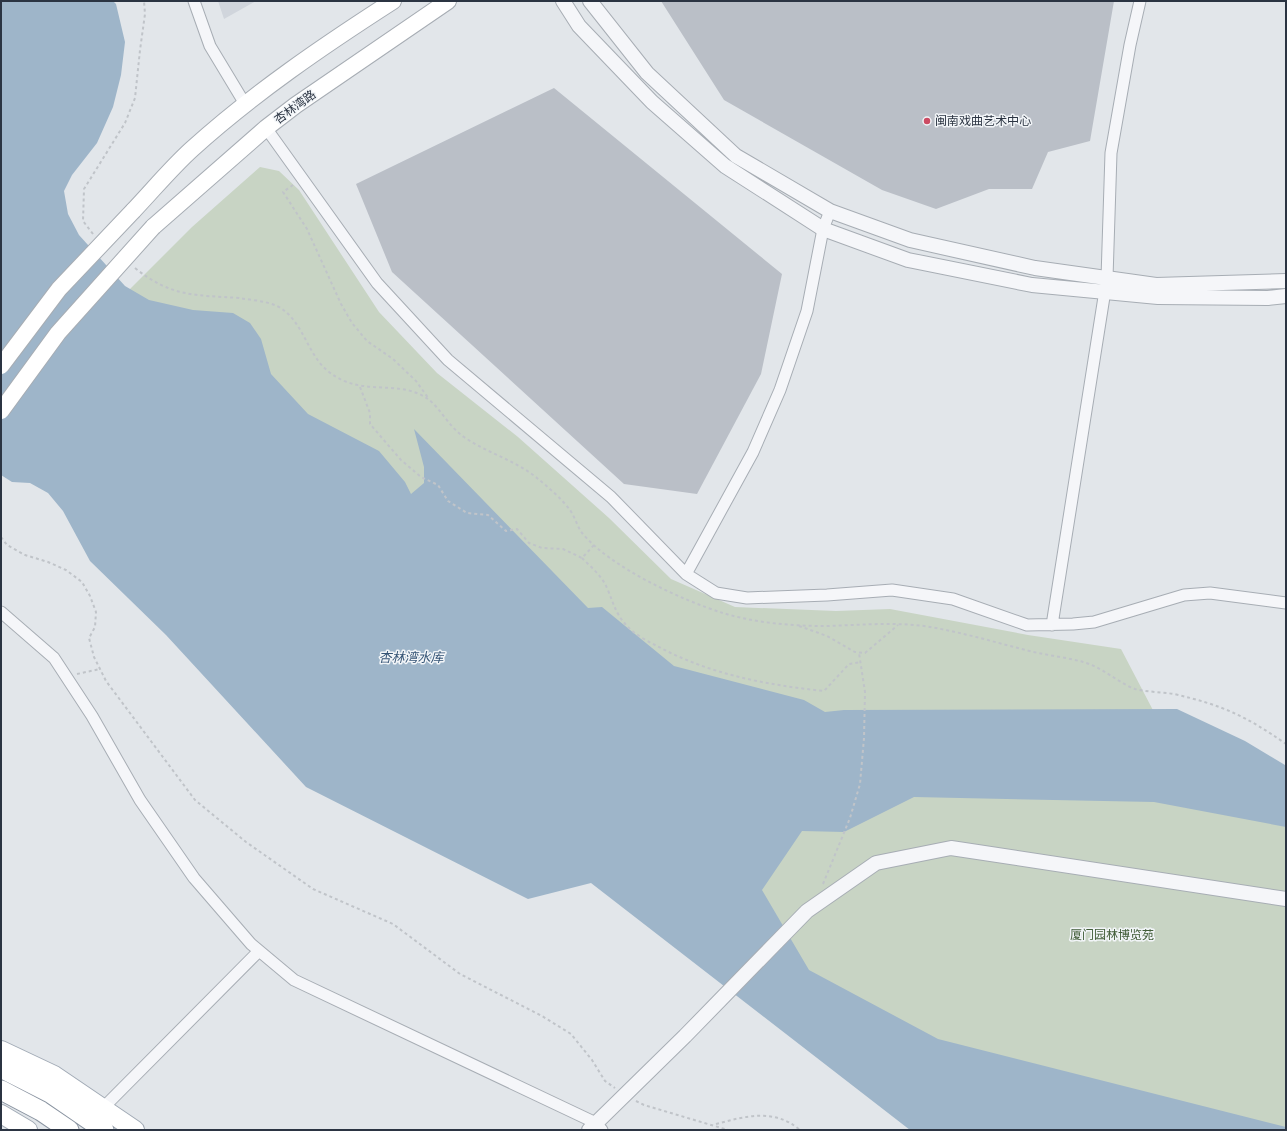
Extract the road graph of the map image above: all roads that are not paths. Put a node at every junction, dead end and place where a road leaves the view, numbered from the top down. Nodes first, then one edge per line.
1 (194, 1) edge
2 (393, 1) edge
3 (448, 1) edge
4 (562, 1) edge
5 (590, 1) edge
6 (1140, 1) edge
7 (245, 104) junction
8 (266, 128) junction
9 (830, 211) junction
10 (823, 229) junction
11 (1286, 280) edge
12 (1106, 285) junction
13 (1286, 296) edge
14 (1, 366) edge
15 (1, 412) edge
16 (686, 574) junction
17 (1286, 603) edge
18 (1, 612) edge
19 (1052, 625) junction
20 (1286, 899) edge
21 (259, 951) junction
22 (1, 1050) edge
23 (1, 1068) edge
24 (1, 1090) edge
25 (103, 1108) junction
26 (1, 1114) edge
27 (595, 1128) edge
28 (28, 1130) edge
29 (69, 1130) edge
30 (104, 1130) edge
31 (136, 1130) edge

1 - 7 street
2 - 7 main road
3 - 8 main road, 杏林湾路
4 - 10 street
5 - 9 street
6 - 12 street
7 - 14 main road, bridge
8 - 15 main road, 杏林湾路, bridge
8 - 16 street
9 - 10 street
9 - 12 street
10 - 12 street
10 - 16 street
11 - 12 street
12 - 13 street
12 - 19 street
16 - 19 street
17 - 19 street
18 - 21 street
20 - 27 street
21 - 25 street
21 - 27 street
22 - 25 main road
23 - 30 highway
24 - 29 highway
25 - 31 main road
26 - 28 main road

